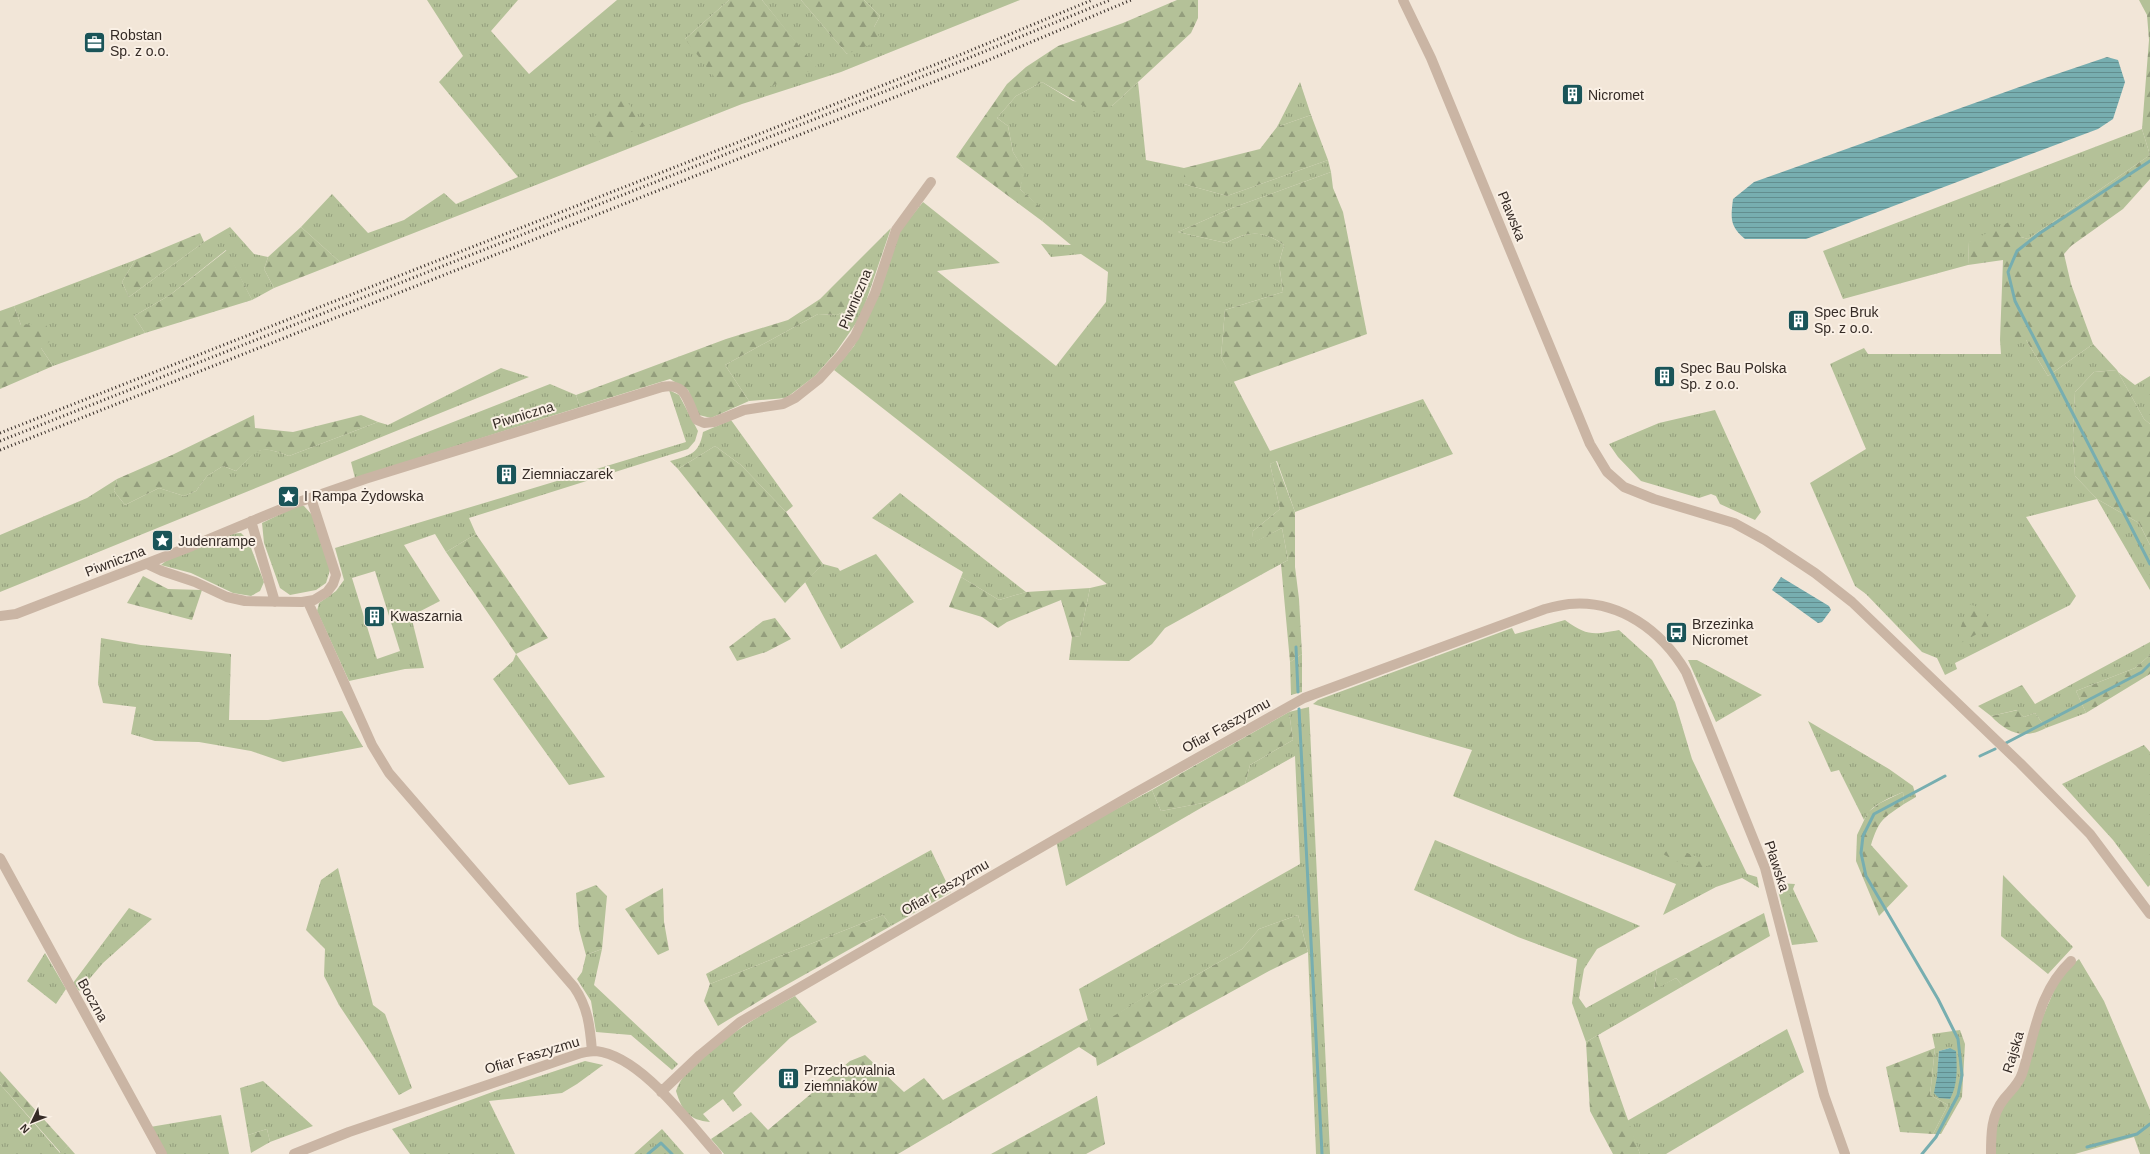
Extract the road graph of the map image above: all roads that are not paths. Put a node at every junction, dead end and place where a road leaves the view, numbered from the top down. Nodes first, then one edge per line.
1 (1403, 0) edge
2 (931, 182) dead end
3 (311, 498) junction
4 (251, 521) junction
5 (147, 564) junction
6 (275, 602) junction
7 (308, 602) junction
8 (1629, 615) joint
9 (0, 616) edge
10 (0, 858) edge
11 (2150, 914) edge
12 (2071, 961) dead end
13 (592, 1052) junction
14 (661, 1092) junction
15 (162, 1154) edge
16 (294, 1154) edge
17 (717, 1154) edge
18 (1845, 1154) edge
19 (1991, 1154) edge

1 - 11 street, Pławska
2 - 3 street, Piwniczna
3 - 4 street, Piwniczna
3 - 7 street
4 - 5 street, Piwniczna
4 - 6 street
5 - 6 street
5 - 9 street, Piwniczna
6 - 7 street
7 - 13 street
8 - 14 street, Ofiar Faszyzmu
8 - 18 street, Pławska
10 - 15 street, Boczna
12 - 19 street, Rajska
13 - 14 street, Ofiar Faszyzmu
13 - 16 street, Ofiar Faszyzmu
14 - 17 street

